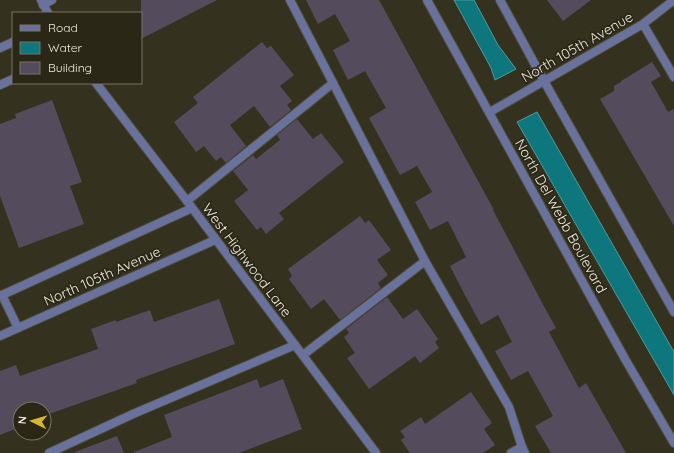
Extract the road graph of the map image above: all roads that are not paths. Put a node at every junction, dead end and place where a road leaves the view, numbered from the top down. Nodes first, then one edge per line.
1 (52, 0) edge
2 (290, 0) edge
3 (427, 0) edge
4 (500, 0) edge
5 (674, 0) edge
6 (42, 2) edge
7 (47, 12) edge
8 (644, 24) junction
9 (12, 42) edge
10 (0, 48) edge
11 (674, 77) edge
12 (12, 79) edge
13 (544, 81) junction
14 (333, 83) junction
15 (97, 84) edge
16 (0, 85) edge
17 (490, 112) junction
18 (187, 201) junction
19 (192, 208) junction
20 (215, 240) junction
21 (425, 261) junction
22 (1, 296) edge
23 (674, 312) edge
24 (18, 328) junction
25 (0, 336) edge
26 (295, 345) junction
27 (303, 355) junction
28 (674, 443) edge
29 (523, 450) edge
30 (49, 453) edge
31 (376, 453) edge
32 (511, 453) edge

1 - 6 street
2 - 14 street
3 - 17 street, North Del Webb Boulevard
4 - 13 street
5 - 8 street, North 105th Avenue
6 - 7 street
8 - 11 street
8 - 13 street, North 105th Avenue
9 - 10 street
12 - 16 street
13 - 17 street, North 105th Avenue
13 - 23 street
14 - 18 street
14 - 21 street
15 - 18 street, West Highwood Lane
17 - 28 street, North Del Webb Boulevard
18 - 19 street, West Highwood Lane
19 - 20 street, West Highwood Lane
19 - 22 street, North 105th Avenue
20 - 24 street, North 105th Avenue
20 - 26 street, West Highwood Lane
21 - 27 street
21 - 29 street
22 - 24 street
24 - 25 street, North 105th Avenue
26 - 27 street, West Highwood Lane
26 - 30 street
27 - 31 street, West Highwood Lane
29 - 32 street

